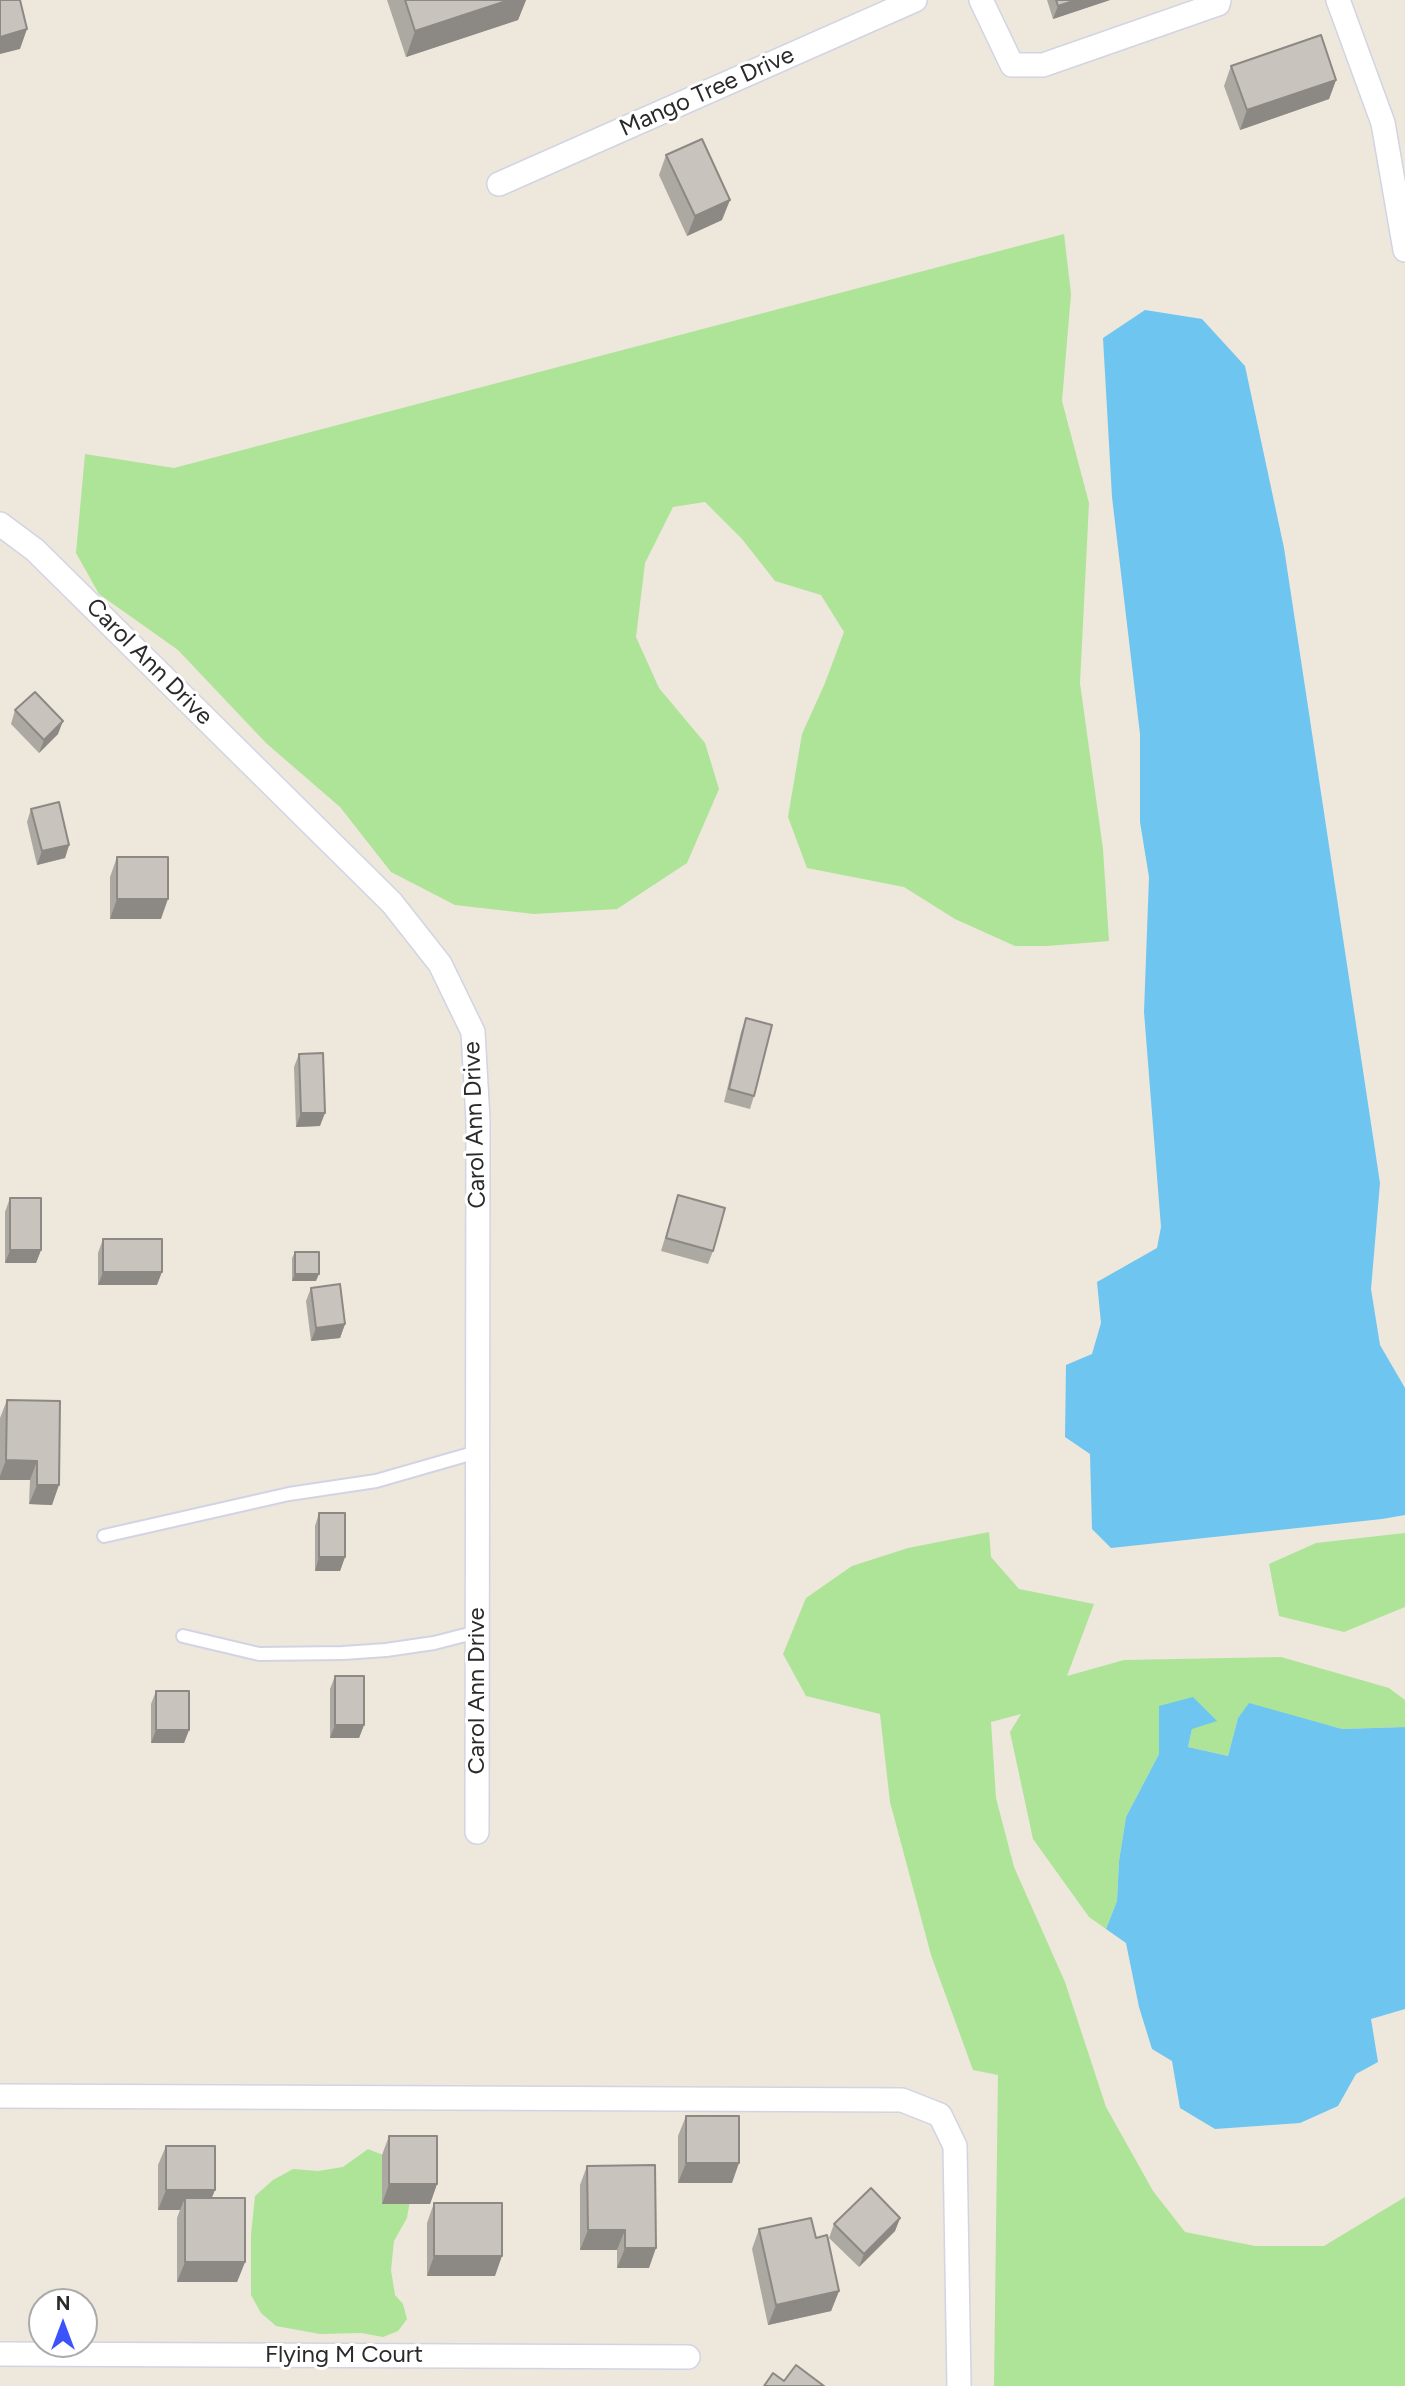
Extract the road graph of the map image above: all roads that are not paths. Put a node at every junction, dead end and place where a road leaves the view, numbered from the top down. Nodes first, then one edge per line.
1 (915, 0) edge
2 (981, 0) edge
3 (1219, 0) edge
4 (1338, 0) edge
5 (499, 184) dead end
6 (1405, 250) edge
7 (0, 524) edge
8 (477, 1452) junction
9 (104, 1536) dead end
10 (477, 1632) junction
11 (183, 1636) dead end
12 (477, 1832) dead end
13 (0, 2096) edge
14 (0, 2354) edge
15 (688, 2357) dead end
16 (959, 2386) edge

1 - 5 street, Mango Tree Drive
2 - 3 street
4 - 6 street
7 - 8 street, Carol Ann Drive
8 - 9 lane
8 - 10 street, Carol Ann Drive
10 - 11 lane
10 - 12 street, Carol Ann Drive
13 - 16 street
14 - 15 street, Flying M Court

